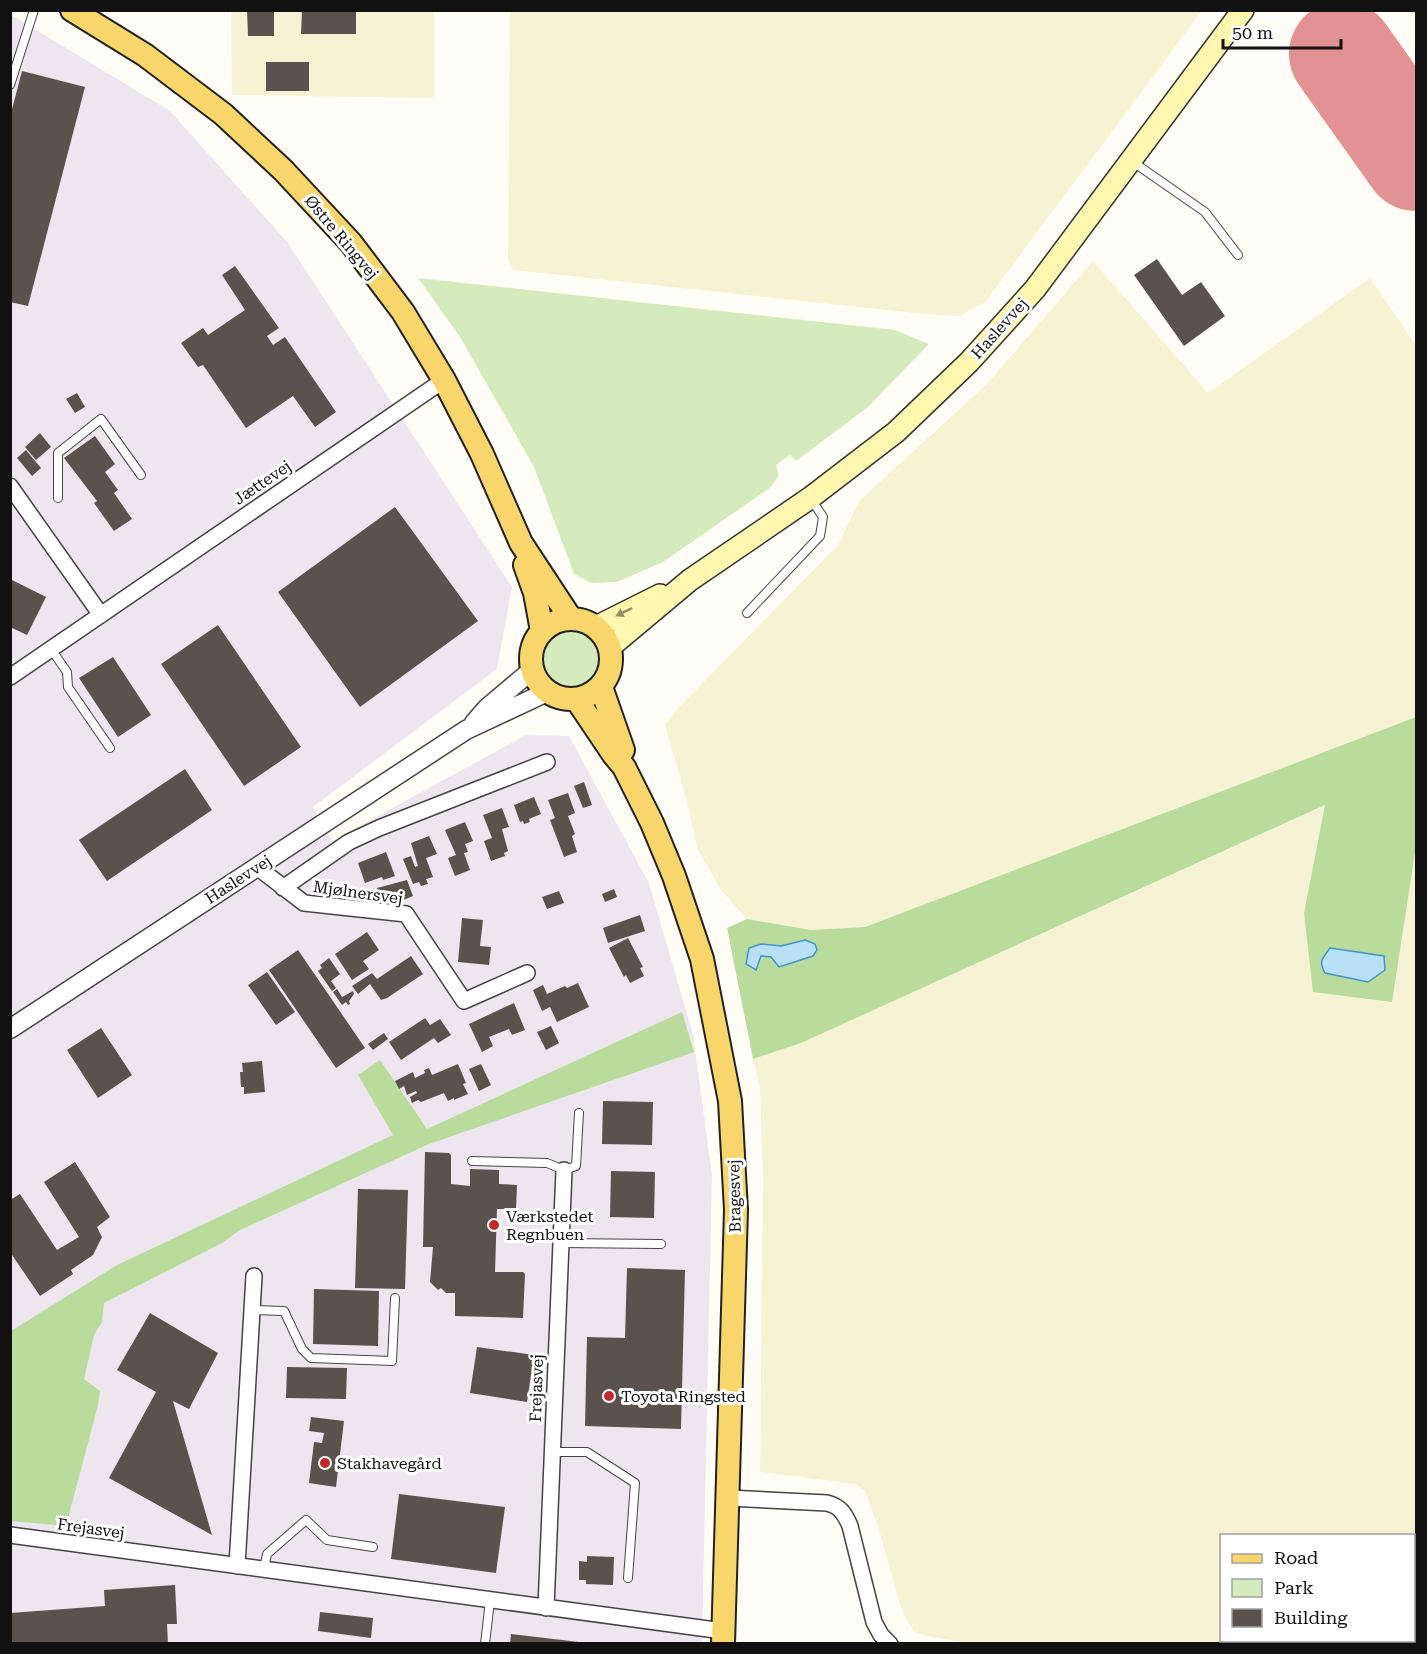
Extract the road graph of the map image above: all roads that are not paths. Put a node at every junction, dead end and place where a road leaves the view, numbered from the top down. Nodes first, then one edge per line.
1 (34, 10) edge
2 (72, 10) edge
3 (1243, 10) edge
4 (10, 85) edge
5 (1132, 161) junction
6 (1238, 255) dead end
7 (444, 380) junction
8 (141, 475) dead end
9 (10, 486) edge
10 (58, 498) dead end
11 (810, 498) junction
12 (521, 543) junction
13 (690, 580) junction
14 (747, 613) dead end
15 (101, 615) junction
16 (571, 619) junction
17 (596, 627) junction
18 (542, 631) junction
19 (610, 647) junction
20 (51, 649) junction
21 (532, 670) junction
22 (10, 676) edge
23 (601, 687) junction
24 (547, 692) junction
25 (577, 700) junction
26 (466, 730) junction
27 (110, 748) dead end
28 (547, 762) dead end
29 (624, 767) junction
30 (257, 867) junction
31 (283, 888) junction
32 (527, 973) dead end
33 (10, 1029) edge
34 (579, 1113) dead end
35 (472, 1161) dead end
36 (564, 1170) junction
37 (560, 1243) junction
38 (661, 1244) dead end
39 (254, 1276) dead end
40 (394, 1298) dead end
41 (252, 1310) junction
42 (552, 1452) junction
43 (728, 1498) junction
44 (10, 1535) edge
45 (374, 1547) dead end
46 (237, 1566) junction
47 (264, 1569) junction
48 (628, 1578) dead end
49 (490, 1600) junction
50 (546, 1608) junction
51 (723, 1637) edge
52 (485, 1644) edge
53 (890, 1644) edge

1 - 4 lane
2 - 7 main road, Østre Ringvej
3 - 5 main road, Haslevvej
5 - 6 lane
5 - 11 main road, Haslevvej
7 - 12 main road, Østre Ringvej
7 - 15 street, Jættevej
8 - 10 lane
9 - 15 street
11 - 13 main road, Haslevvej
11 - 14 lane
12 - 16 main road, Østre Ringvej
12 - 18 main road, Østre Ringvej
13 -> 17 main road, Haslevvej
13 - 19 main road, Haslevvej
15 - 20 street, Jættevej
16 - 17 main road
16 - 18 main road
17 - 19 main road
18 - 21 main road
19 - 23 main road
20 - 22 street, Jættevej
20 - 27 lane
21 - 24 main road
21 - 26 street, Haslevvej
23 - 25 main road
23 - 29 main road, Bragesvej
24 - 25 main road
24 - 26 street, Haslevvej
25 - 29 main road, Bragesvej
26 - 30 street, Haslevvej
28 - 31 street, Mjølnersvej
29 - 43 main road, Bragesvej
30 - 31 street, Mjølnersvej
30 - 33 street, Haslevvej
31 - 32 street, Mjølnersvej
34 - 36 lane
35 - 36 lane
36 - 37 street, Frejasvej
37 - 38 lane
37 - 42 street, Frejasvej
39 - 41 street
40 - 41 lane
41 - 46 street
42 - 48 lane
42 - 50 street, Frejasvej
43 - 51 main road, Bragesvej
43 - 53 street
44 - 46 street, Frejasvej
45 - 47 lane
46 - 47 street, Frejasvej
47 - 49 street, Frejasvej
49 - 50 street, Frejasvej
49 - 52 lane
50 - 51 street, Frejasvej

